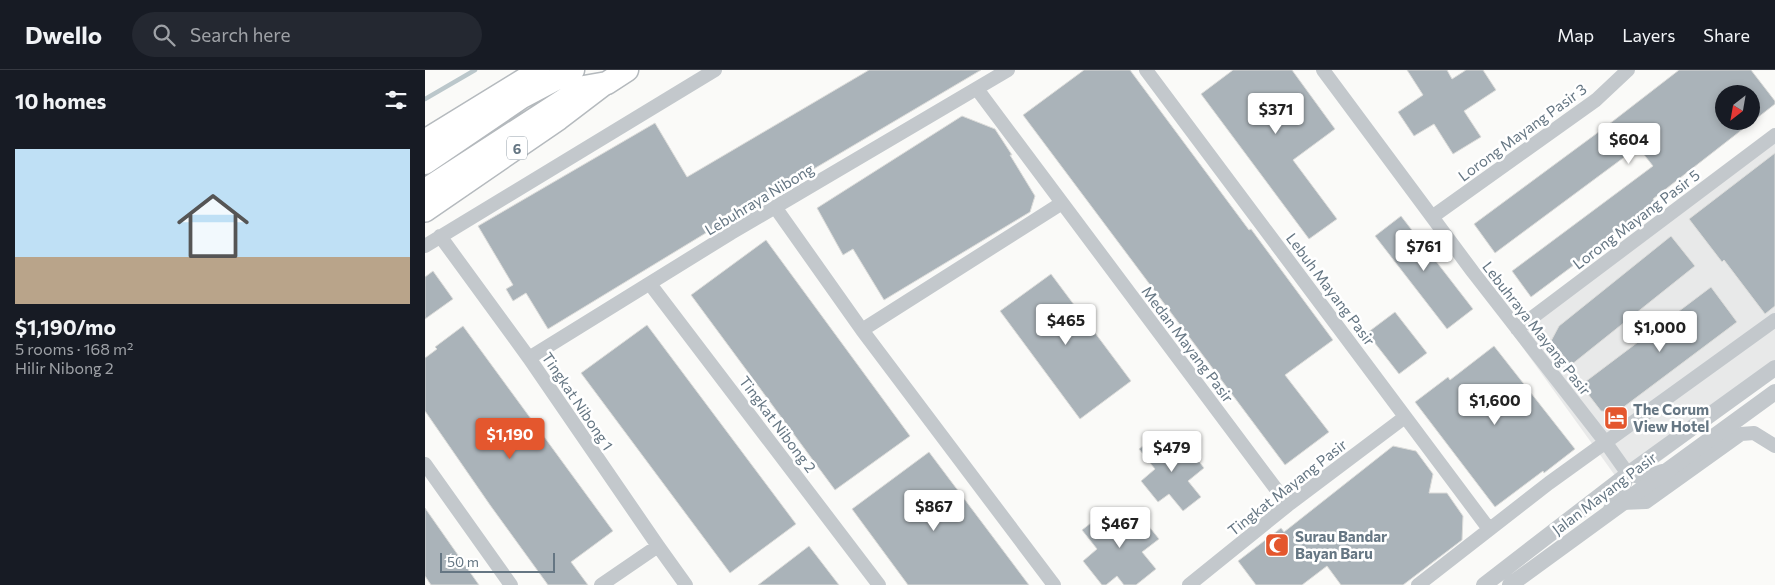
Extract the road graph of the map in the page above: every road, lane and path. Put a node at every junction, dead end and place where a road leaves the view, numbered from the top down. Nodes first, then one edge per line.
1 (539, 70) edge
2 (573, 70) edge
3 (627, 70) edge
4 (715, 70) edge
5 (1008, 70) edge
6 (1146, 70) edge
7 (1323, 70) edge
8 (1628, 70) edge
9 (607, 83) junction
10 (977, 89) junction
11 (1775, 135) edge
12 (425, 140) edge
13 (425, 163) edge
14 (425, 190) edge
15 (1062, 203) junction
16 (775, 207) junction
17 (425, 211) edge
18 (1432, 217) junction
19 (440, 236) junction
20 (425, 246) edge
21 (650, 284) junction
22 (1775, 320) edge
23 (1517, 329) junction
24 (862, 330) junction
25 (529, 358) junction
26 (1775, 368) edge
27 (1775, 392) edge
28 (1405, 417) junction
29 (1605, 443) junction
30 (1775, 446) edge
31 (425, 464) edge
32 (1670, 468) junction
33 (1627, 474) junction
34 (1621, 503) junction
35 (1288, 505) junction
36 (1606, 514) junction
37 (1489, 529) junction
38 (658, 546) junction
39 (511, 585) edge
40 (601, 585) edge
41 (686, 585) edge
42 (879, 585) edge
43 (1054, 585) edge
44 (1189, 585) edge
45 (1418, 585) edge
46 (1484, 585) edge
47 (1510, 585) edge

1 - 12 main road
2 - 13 highway
3 - 9 highway, 6
4 - 19 street
5 - 10 street, Lebuhraya Nibong
6 - 28 street, Lebuh Mayang Pasir
7 - 18 street, Lebuhraya Mayang Pasir
8 - 18 street, Lorong Mayang Pasir 3
9 - 14 highway, 6
9 - 17 main road, 6
10 - 15 street, Medan Mayang Pasir
10 - 16 street, Lebuhraya Nibong
11 - 23 street, Lorong Mayang Pasir 5
15 - 24 street
15 - 35 street, Medan Mayang Pasir
16 - 21 street, Lebuhraya Nibong
16 - 24 street
18 - 23 street, Lebuhraya Mayang Pasir
19 - 20 street
19 - 25 street, Tingkat Nibong 1
21 - 25 street, Lebuhraya Nibong
21 - 42 street, Tingkat Nibong 2
22 - 29 street
23 - 29 street, Lebuhraya Mayang Pasir
24 - 43 street
25 - 38 street, Tingkat Nibong 1
26 - 33 street, Jalan Mayang Pasir
27 - 32 street, Jalan Mayang Pasir
28 - 35 street, Tingkat Mayang Pasir
28 - 37 street, Lebuh Mayang Pasir
29 - 33 street, Lebuhraya Mayang Pasir
29 - 37 street
30 - 34 street
31 - 39 street
32 - 33 street
32 - 34 street, Jalan Mayang Pasir
33 - 36 street
33 - 46 street, Jalan Mayang Pasir
34 - 36 street, Jalan Mayang Pasir
35 - 44 street, Tingkat Mayang Pasir
36 - 47 street, Jalan Mayang Pasir
37 - 45 street
38 - 40 street
38 - 41 street, Tingkat Nibong 1

